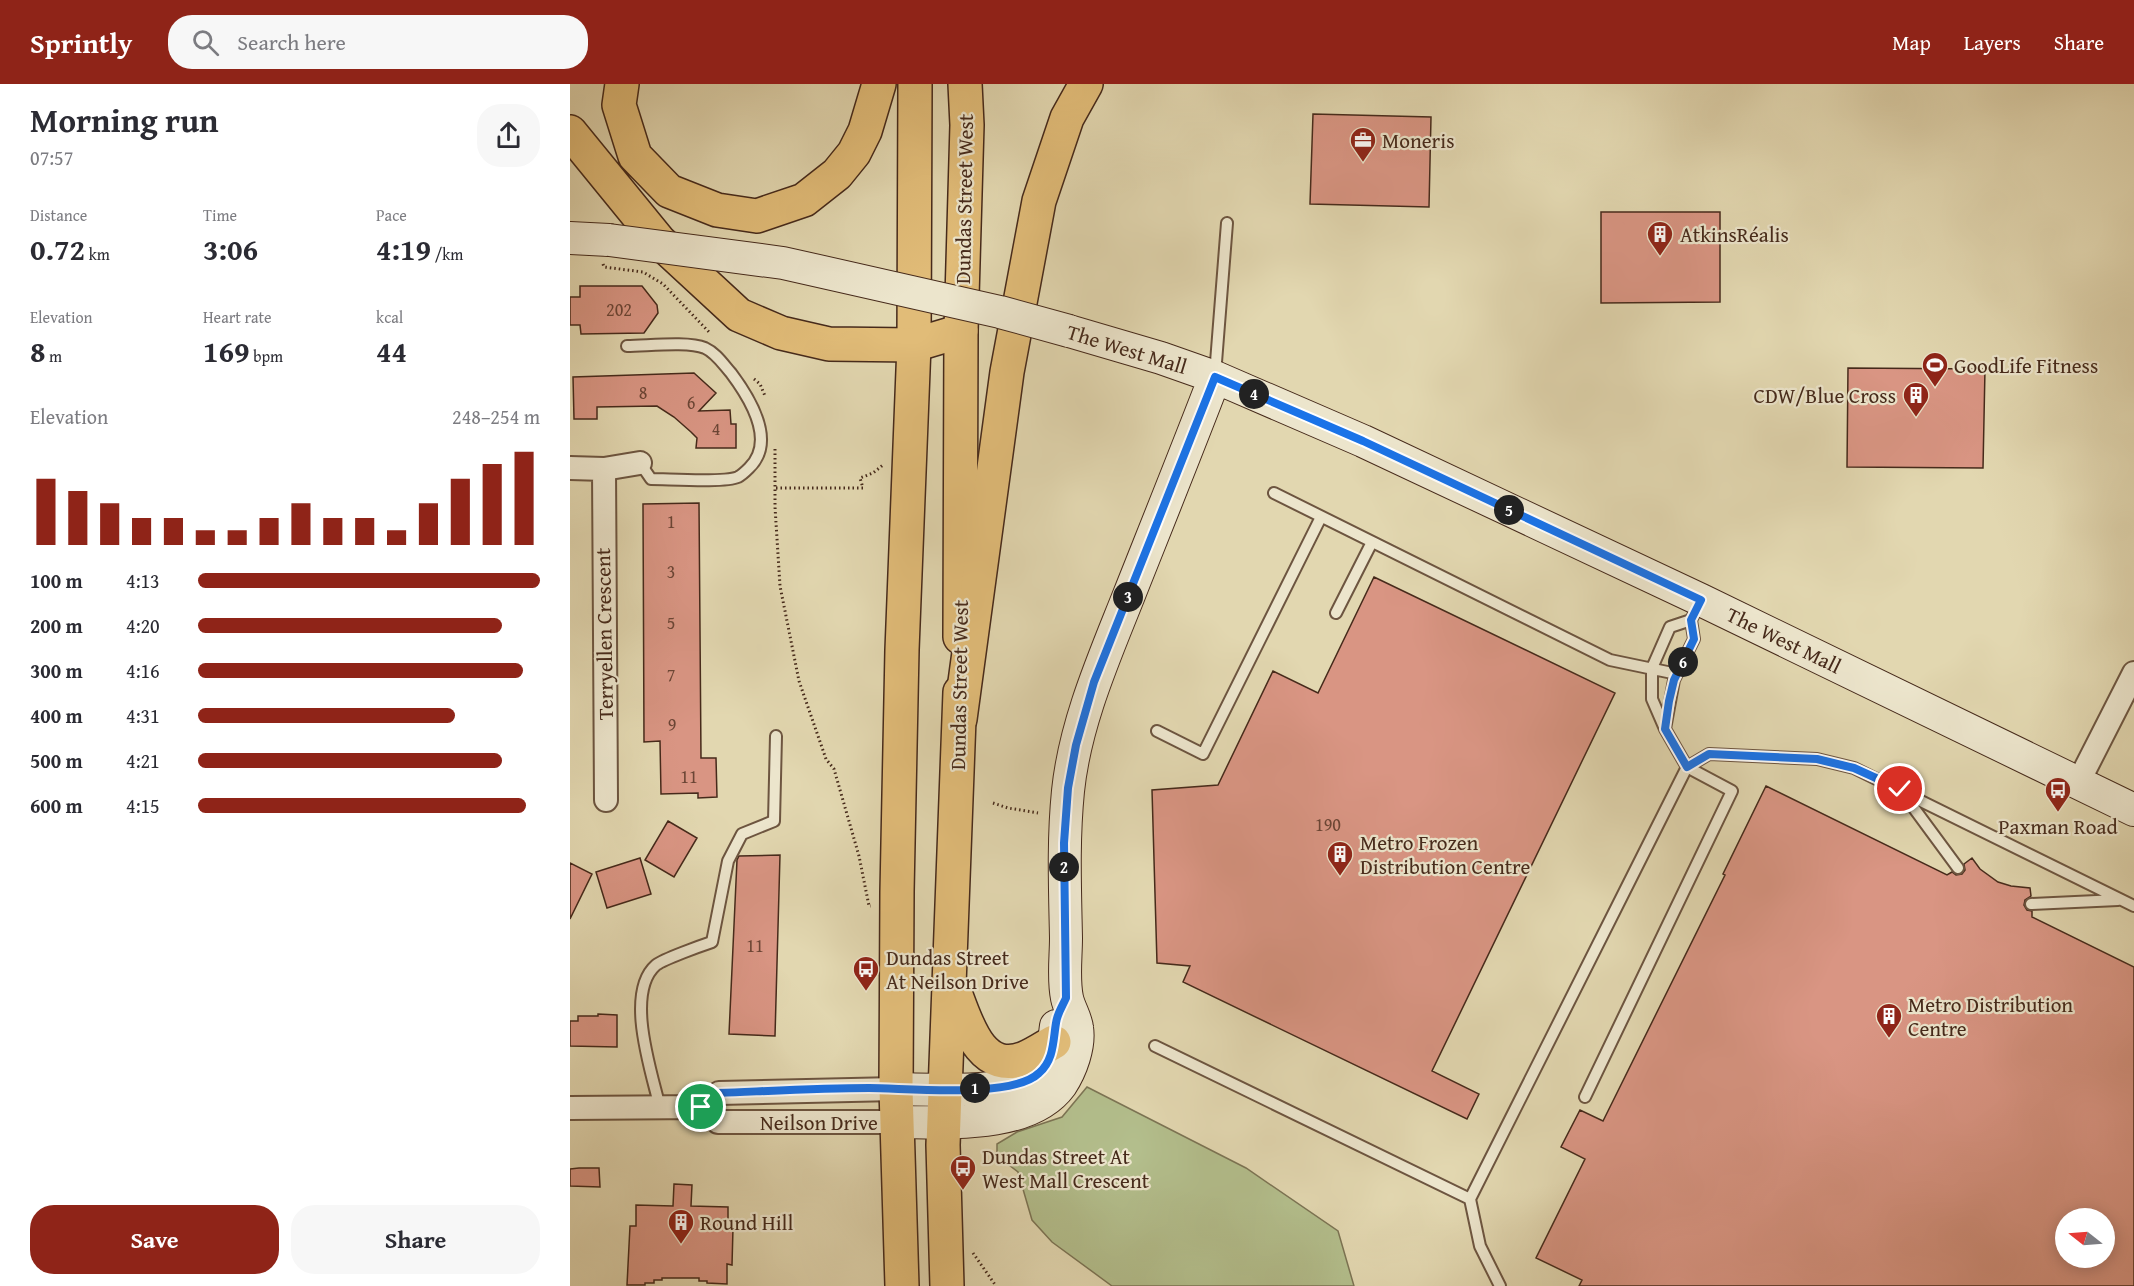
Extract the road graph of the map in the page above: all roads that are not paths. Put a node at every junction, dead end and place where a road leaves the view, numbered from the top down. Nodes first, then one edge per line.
1 (622, 84) edge
2 (879, 84) edge
3 (915, 84) edge
4 (965, 84) edge
5 (1086, 84) edge
6 (570, 132) edge
7 (1227, 223) dead end
8 (570, 238) edge
9 (961, 331) junction
10 (914, 345) junction
11 (627, 346) dead end
12 (1215, 377) junction
13 (640, 463) joint
14 (570, 468) edge
15 (604, 469) junction
16 (1274, 493) dead end
17 (1321, 517) junction
18 (1372, 542) junction
19 (1696, 610) junction
20 (1336, 613) dead end
21 (1652, 668) junction
22 (2134, 673) edge
23 (1677, 674) junction
24 (960, 719) junction
25 (1665, 729) junction
26 (1157, 730) dead end
27 (776, 736) dead end
28 (1687, 767) junction
29 (2078, 783) junction
30 (1900, 789) junction
31 (606, 800) dead end
32 (2134, 810) edge
33 (1958, 868) dead end
34 (2121, 900) junction
35 (2031, 904) dead end
36 (2134, 906) edge
37 (950, 978) junction
38 (1066, 998) junction
39 (1054, 1041) junction
40 (1155, 1046) dead end
41 (896, 1089) junction
42 (945, 1089) junction
43 (1585, 1097) dead end
44 (701, 1107) junction
45 (570, 1108) edge
46 (660, 1108) junction
47 (897, 1122) junction
48 (944, 1122) junction
49 (1470, 1199) junction
50 (902, 1286) edge
51 (947, 1286) edge
52 (1500, 1286) edge

1 - 2 main road
3 - 10 main road
4 - 9 main road, Dundas Street West
5 - 24 main road
6 - 10 main road
7 - 12 lane
8 - 12 main road, The West Mall, bridge
9 - 10 main road
9 - 24 main road, Dundas Street West
10 - 41 main road
11 - 13 lane
12 - 19 main road, The West Mall
12 - 38 main road
13 - 15 street
14 - 15 street
15 - 31 street, Terryellen Crescent
16 - 17 lane
17 - 18 lane
17 - 26 lane
18 - 20 lane
18 - 21 lane
19 - 21 lane
19 - 23 lane
19 - 29 main road, The West Mall
21 - 23 lane
21 - 25 lane
22 - 29 street
23 - 25 lane
24 - 37 main road, Dundas Street West
25 - 28 lane
27 - 46 lane
28 - 30 lane
28 - 43 lane
28 - 49 lane
29 - 32 main road, The West Mall
30 - 33 lane
30 - 34 lane
34 - 35 lane
34 - 36 lane
37 - 39 main road
37 - 42 main road, Dundas Street West
38 - 39 main road, Neilson Drive
38 - 48 main road, Neilson Drive
39 - 42 main road, Neilson Drive
40 - 49 lane
41 - 42 main road, Neilson Drive
41 - 44 street, Neilson Drive
41 - 47 main road
42 - 48 main road, Dundas Street West
44 - 46 street, Neilson Drive
44 - 47 street, Neilson Drive
45 - 46 street, Neilson Drive
47 - 48 main road, Neilson Drive
47 - 50 main road
48 - 51 main road, Dundas Street West
49 - 52 lane

